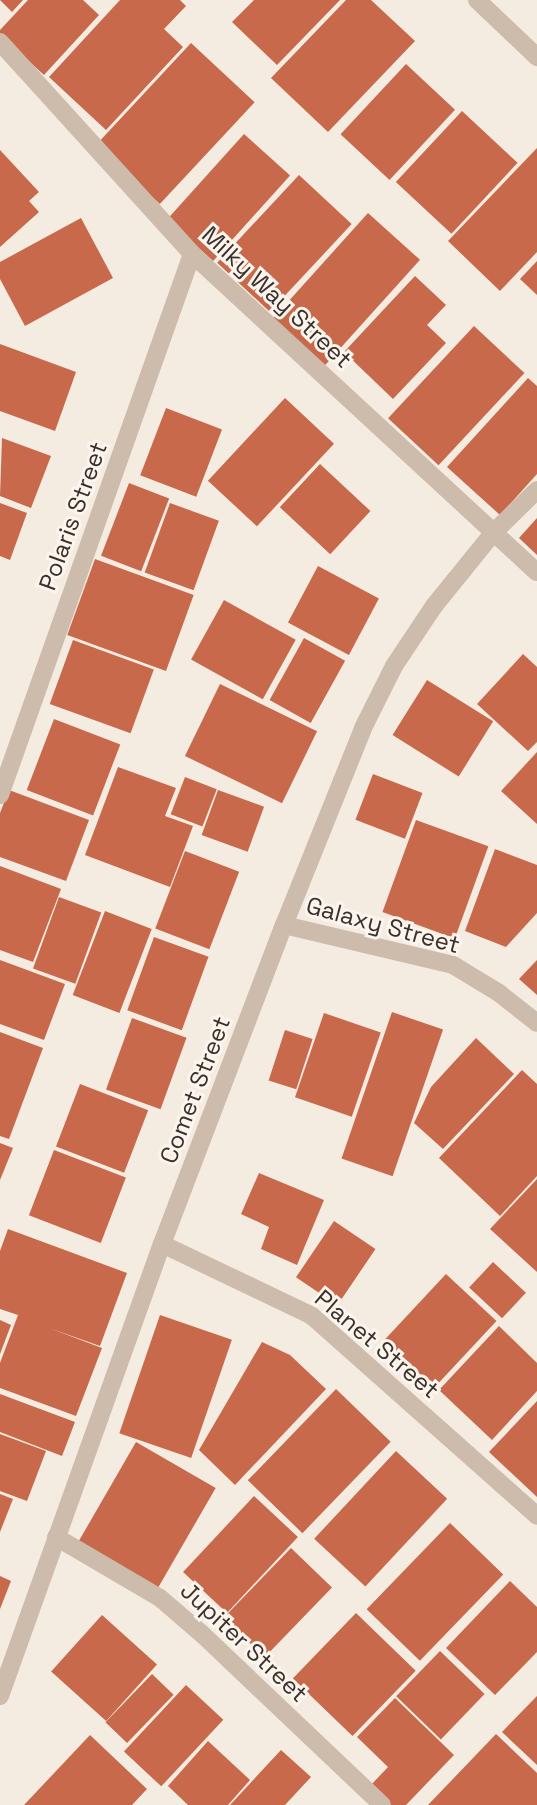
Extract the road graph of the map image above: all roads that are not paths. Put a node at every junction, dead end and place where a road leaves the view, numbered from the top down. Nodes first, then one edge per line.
1 (485, 3) edge
2 (0, 42) edge
3 (537, 57) edge
4 (192, 254) junction
5 (537, 490) edge
6 (494, 532) junction
7 (537, 572) edge
8 (0, 795) edge
9 (284, 925) junction
10 (537, 1023) edge
11 (162, 1244) junction
12 (537, 1516) edge
13 (56, 1537) junction
14 (0, 1696) edge
15 (382, 1805) edge

1 - 3 street
2 - 4 street, Milky Way Street
4 - 6 street, Milky Way Street
4 - 8 street, Polaris Street
5 - 6 street, Comet Street
6 - 7 street, Milky Way Street
6 - 9 street, Comet Street
9 - 10 street, Galaxy Street
9 - 11 street, Comet Street
11 - 12 street, Planet Street
11 - 13 street, Comet Street
13 - 14 street, Comet Street
13 - 15 street, Jupiter Street

